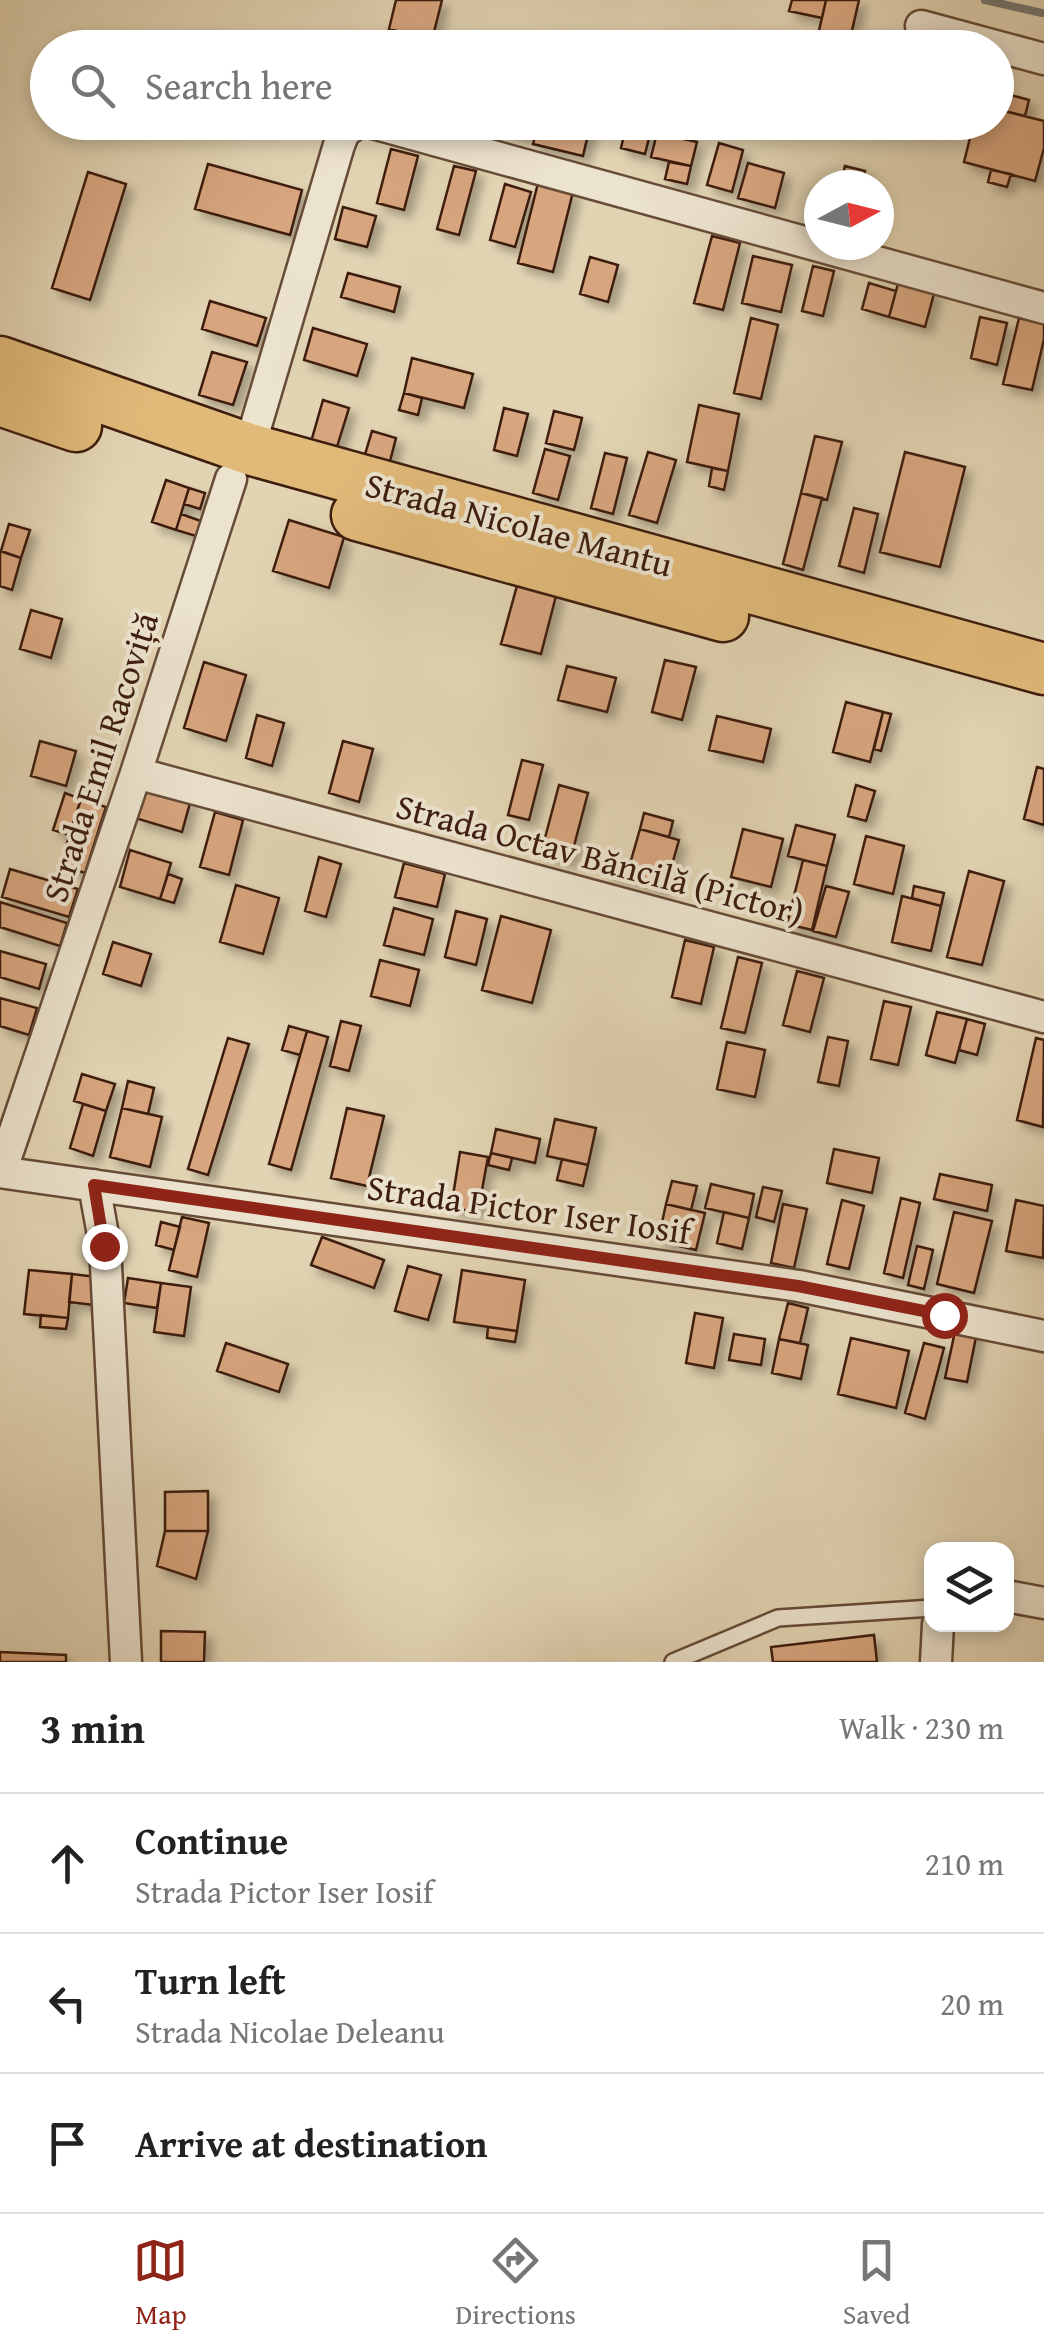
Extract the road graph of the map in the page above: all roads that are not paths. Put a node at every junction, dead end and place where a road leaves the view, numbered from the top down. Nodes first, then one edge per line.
1 (921, 26) dead end
2 (936, 30) edge
3 (1014, 51) edge
4 (1044, 59) edge
5 (341, 140) edge
6 (434, 140) edge
7 (1044, 308) edge
8 (1, 393) edge
9 (240, 464) junction
10 (1044, 668) edge
11 (1044, 704) edge
12 (136, 773) junction
13 (1044, 1017) edge
14 (0, 1172) edge
15 (94, 1185) junction
16 (1044, 1336) edge
17 (1014, 1597) edge
18 (1044, 1603) edge
19 (924, 1609) edge
20 (938, 1632) edge
21 (126, 1662) edge
22 (673, 1662) edge
23 (936, 1662) edge

1 - 2 street
3 - 4 street
5 - 9 street, Strada Emil Racoviță
6 - 7 street
8 - 9 highway
9 - 10 highway, Strada Nicolae Mantu
9 - 11 highway
9 - 12 street, Strada Emil Racoviță
12 - 13 street, Strada Octav Băncilă (Pictor)
12 - 14 street, Strada Emil Racoviță
14 - 15 street, Strada Pictor Iser Iosif
15 - 16 street, Strada Pictor Iser Iosif
15 - 21 street
17 - 18 street
19 - 22 lane
20 - 23 street

